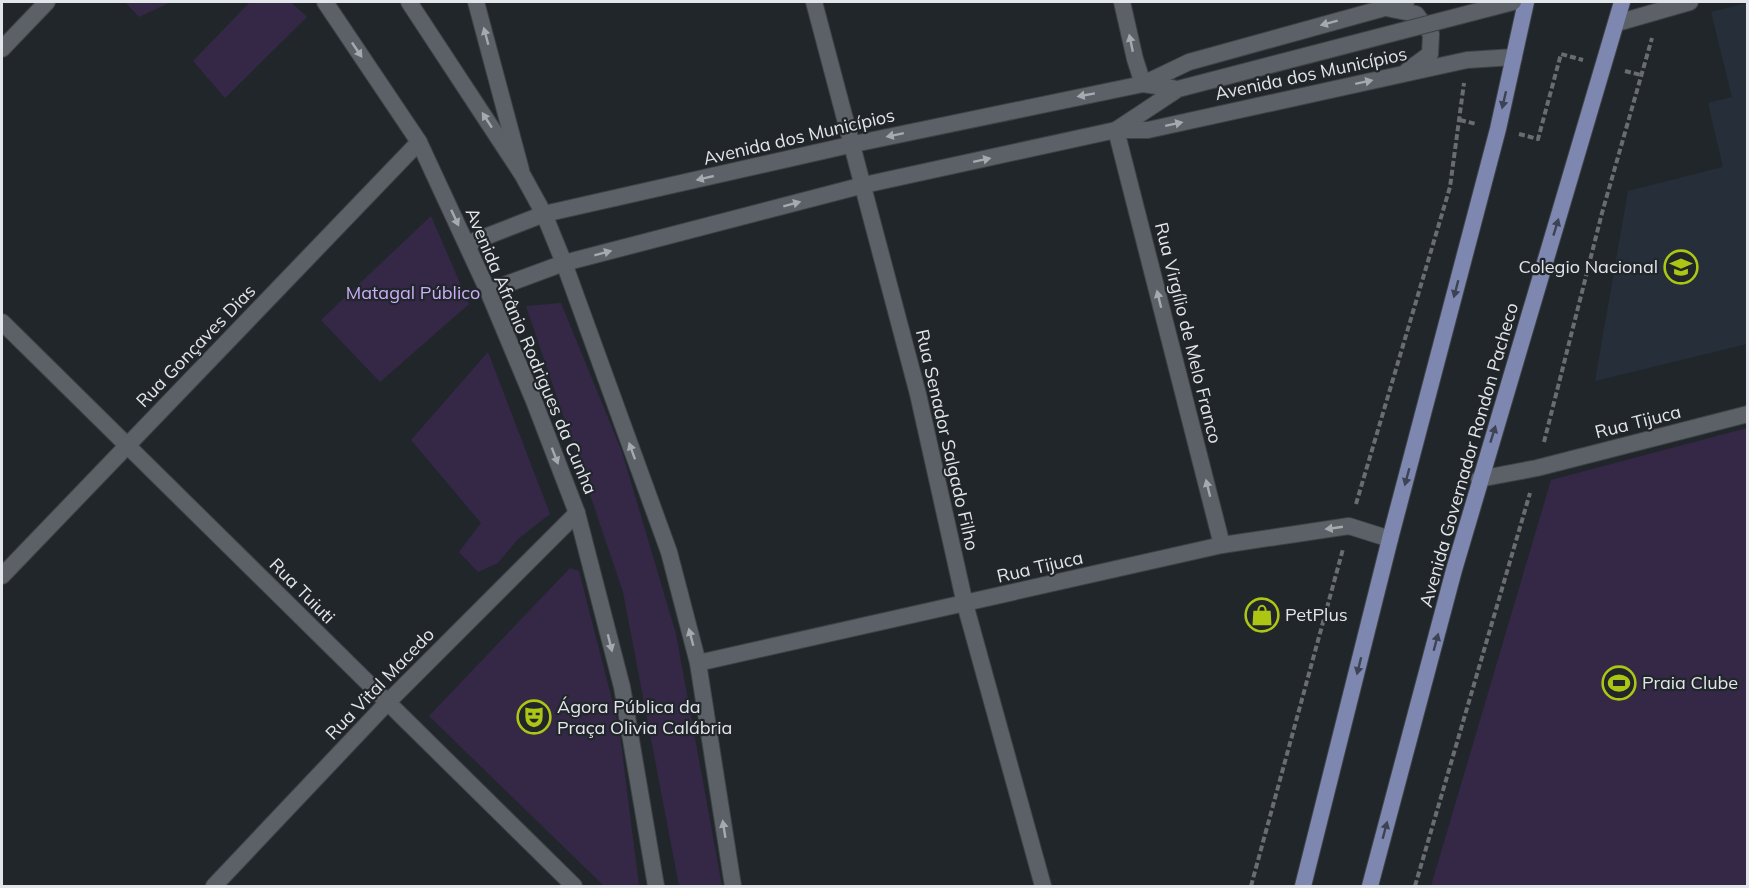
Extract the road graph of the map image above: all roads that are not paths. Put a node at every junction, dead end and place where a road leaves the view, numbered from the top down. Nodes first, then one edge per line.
1 (46, 2) edge
2 (325, 2) edge
3 (409, 2) edge
4 (476, 2) edge
5 (813, 2) edge
6 (1122, 2) edge
7 (1406, 2) edge
8 (1513, 2) edge
9 (1526, 2) edge
10 (1622, 2) edge
11 (1690, 2) edge
12 (1383, 8) junction
13 (1617, 22) junction
14 (2, 49) edge
15 (1514, 57) junction
16 (1404, 74) junction
17 (1143, 84) junction
18 (1178, 89) junction
19 (1116, 130) junction
20 (419, 142) junction
21 (854, 144) junction
22 (522, 174) junction
23 (864, 185) junction
24 (544, 214) junction
25 (467, 244) junction
26 (564, 263) junction
27 (488, 291) junction
28 (2, 322) edge
29 (1748, 414) edge
30 (128, 445) junction
31 (1479, 479) junction
32 (577, 513) junction
33 (1390, 539) junction
34 (1222, 545) junction
35 (2, 576) edge
36 (965, 604) junction
37 (698, 663) junction
38 (387, 703) junction
39 (214, 886) edge
40 (574, 886) edge
41 (656, 886) edge
42 (733, 886) edge
43 (1043, 886) edge
44 (1303, 886) edge
45 (1370, 886) edge

1 - 14 street
2 -> 20 street, Avenida Afrânio Rodrigues da Cunha
22 -> 3 street
22 -> 4 street
5 - 21 street, Rua Senador Salgado Filho
17 -> 6 street
7 - 12 street, Avenida dos Municípios
8 - 18 street, bridge
9 - 15 main road
10 - 13 main road, Avenida Governador Rondon Pacheco
11 - 13 street
12 - 16 street
12 -> 17 street, Avenida dos Municípios
31 -> 13 main road, Avenida Governador Rondon Pacheco
15 - 16 street, Avenida dos Municípios
15 -> 33 main road
19 -> 16 street, Avenida dos Municípios
17 - 18 street, Avenida dos Municípios
17 -> 21 street, Avenida dos Municípios
18 - 19 street, Avenida dos Municípios
23 -> 19 street, Avenida dos Municípios
34 -> 19 street, Rua Virgílio de Melo Franco
20 -> 25 street, Avenida Afrânio Rodrigues da Cunha
20 - 30 street, Rua Gonçaves Dias
21 - 23 street, Rua Senador Salgado Filho
21 -> 24 street, Avenida dos Municípios
22 - 24 street
26 -> 23 street, Avenida dos Municípios
23 - 36 street, Rua Senador Salgado Filho
24 - 25 street, Avenida dos Municípios
24 - 26 street
25 - 27 street, Avenida Afrânio Rodrigues da Cunha
26 - 27 street, Avenida dos Municípios
37 -> 26 street
27 -> 32 street, Avenida Afrânio Rodrigues da Cunha
28 - 30 street, Rua Tuiuti
29 - 31 street, Rua Tijuca
30 - 35 street, Rua Gonçaves Dias
30 - 38 street, Rua Tuiuti
45 -> 31 main road, Avenida Governador Rondon Pacheco
32 - 38 street, Rua Vital Macedo
32 -> 41 street, Avenida Afrânio Rodrigues da Cunha
33 -> 34 street, Rua Tijuca
33 -> 44 main road
34 - 36 street, Rua Tijuca
36 - 37 street, Rua Tijuca
36 - 43 street, Rua Senador Salgado Filho
42 -> 37 street
38 - 39 street, Rua Vital Macedo
38 - 40 street, Rua Tuiuti

